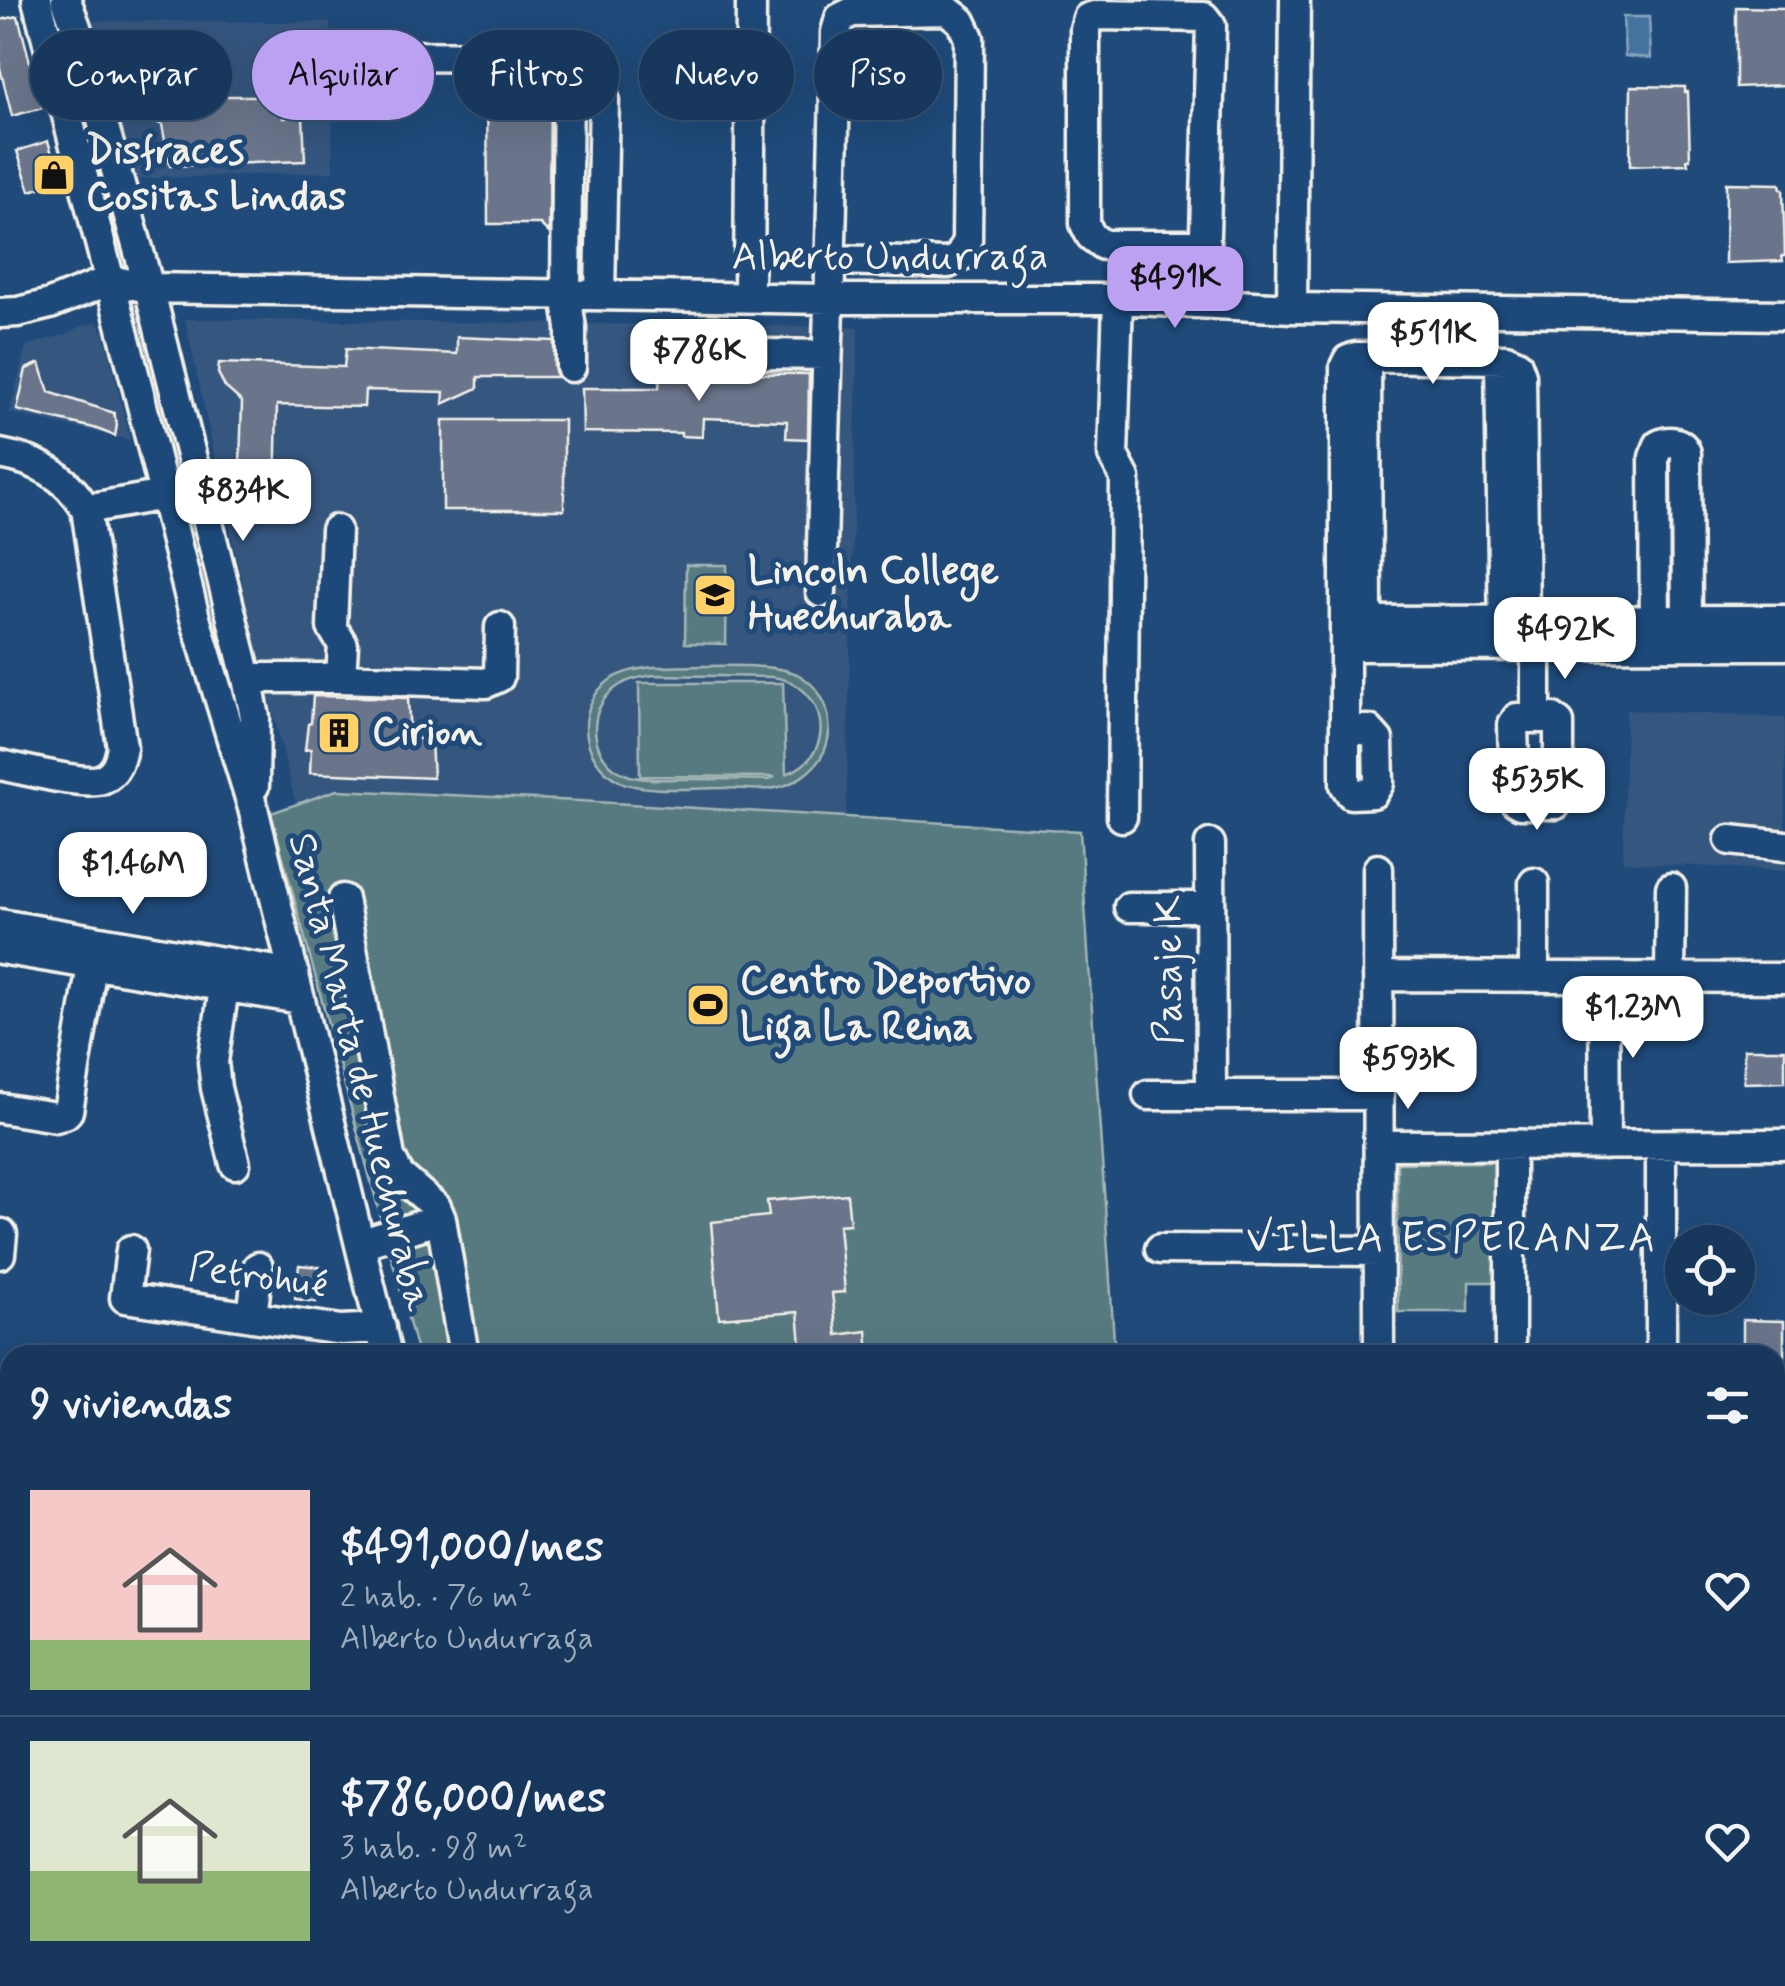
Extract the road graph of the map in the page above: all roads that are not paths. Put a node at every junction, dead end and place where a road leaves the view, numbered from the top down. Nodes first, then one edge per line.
1 (37, 0) edge
2 (66, 0) edge
3 (751, 0) edge
4 (1295, 0) edge
5 (434, 56) edge
6 (604, 120) edge
7 (1206, 245) junction
8 (832, 260) junction
9 (110, 280) junction
10 (149, 288) junction
11 (566, 294) junction
12 (600, 294) junction
13 (749, 297) junction
14 (831, 298) junction
15 (1118, 299) junction
16 (1203, 303) junction
17 (1292, 308) junction
18 (0, 314) edge
19 (1785, 315) edge
20 (713, 353) dead end
21 (826, 356) junction
22 (571, 367) dead end
23 (182, 416) junction
24 (147, 424) junction
25 (0, 454) edge
26 (164, 495) junction
27 (86, 509) junction
28 (336, 530) dead end
29 (821, 592) dead end
30 (1687, 620) junction
31 (1785, 620) edge
32 (500, 627) dead end
33 (1353, 629) junction
34 (1517, 633) junction
35 (1655, 633) junction
36 (1785, 645) edge
37 (247, 678) junction
38 (341, 678) junction
39 (1536, 718) dead end
40 (1345, 730) dead end
41 (0, 766) edge
42 (252, 808) junction
43 (1122, 817) dead end
44 (1730, 840) dead end
45 (1210, 844) dead end
46 (1785, 846) edge
47 (1378, 869) dead end
48 (1534, 883) dead end
49 (1671, 888) dead end
50 (342, 900) dead end
51 (1129, 907) dead end
52 (1210, 907) junction
53 (0, 924) edge
54 (0, 949) edge
55 (94, 952) junction
56 (226, 974) junction
57 (1378, 976) junction
58 (1534, 977) junction
59 (1604, 978) junction
60 (1670, 978) junction
61 (1785, 978) edge
62 (297, 986) junction
63 (1379, 1095) junction
64 (1148, 1096) dead end
65 (1211, 1096) junction
66 (0, 1108) edge
67 (1785, 1144) edge
68 (1379, 1145) junction
69 (1510, 1145) junction
70 (1605, 1145) junction
71 (1662, 1145) junction
72 (235, 1164) dead end
73 (441, 1218) junction
74 (360, 1244) junction
75 (1160, 1249) dead end
76 (131, 1250) dead end
77 (1379, 1251) junction
78 (258, 1268) dead end
79 (252, 1317) junction
80 (384, 1342) edge
81 (462, 1345) edge
82 (1380, 1345) edge
83 (1510, 1345) edge
84 (1662, 1345) edge

1 - 9 street, Santa Marta de Huechuraba
2 - 10 street, Santa Marta de Huechuraba
3 - 13 street
4 - 17 street
5 - 11 street
6 - 12 street
7 - 7 street
7 - 16 street
8 - 8 street
8 - 14 street
9 - 10 street, Alberto Undurraga
9 - 18 street
9 - 24 street, Santa Marta de Huechuraba
10 - 11 street, Alberto Undurraga
10 - 23 street, Santa Marta de Huechuraba
11 - 12 street, Alberto Undurraga
11 - 22 street
12 - 13 street, Alberto Undurraga
13 - 14 street, Alberto Undurraga
14 - 15 street, Alberto Undurraga
14 - 21 street
15 - 16 street, Alberto Undurraga
15 - 43 street
16 - 17 street, Alberto Undurraga
17 - 19 street, Alberto Undurraga
20 - 21 street
21 - 29 street
23 - 24 street
23 - 37 street, Santa Marta de Huechuraba
24 - 26 street, Santa Marta de Huechuraba
25 - 27 street
26 - 27 street
26 - 42 street, Santa Marta de Huechuraba
27 - 41 street
28 - 38 street
30 - 31 street
30 - 35 street
30 - 35 street
32 - 38 street
33 - 34 street
33 - 34 street
33 - 40 street
34 - 35 street
34 - 39 street
35 - 36 street
37 - 38 street
37 - 42 street, Santa Marta de Huechuraba
42 - 62 street, Santa Marta de Huechuraba
44 - 46 street
45 - 52 street, Pasaje K
47 - 57 street
48 - 58 street
49 - 60 street
50 - 73 street
51 - 52 street
52 - 65 street, Pasaje K
53 - 55 street
54 - 55 street
55 - 56 street
55 - 66 street
56 - 62 street
56 - 72 street
57 - 58 street
57 - 63 street
58 - 59 street
59 - 60 street
59 - 70 street
60 - 61 street
62 - 74 street, Santa Marta de Huechuraba
63 - 65 street
63 - 68 street
64 - 65 street
67 - 71 street
68 - 69 street
68 - 77 street
69 - 70 street
69 - 83 street
70 - 71 street
71 - 84 street
73 - 74 street
73 - 81 street
74 - 80 street, Santa Marta de Huechuraba
75 - 77 street
76 - 79 street, Petrohué
77 - 82 street
78 - 79 street
79 - 80 street, Petrohué

